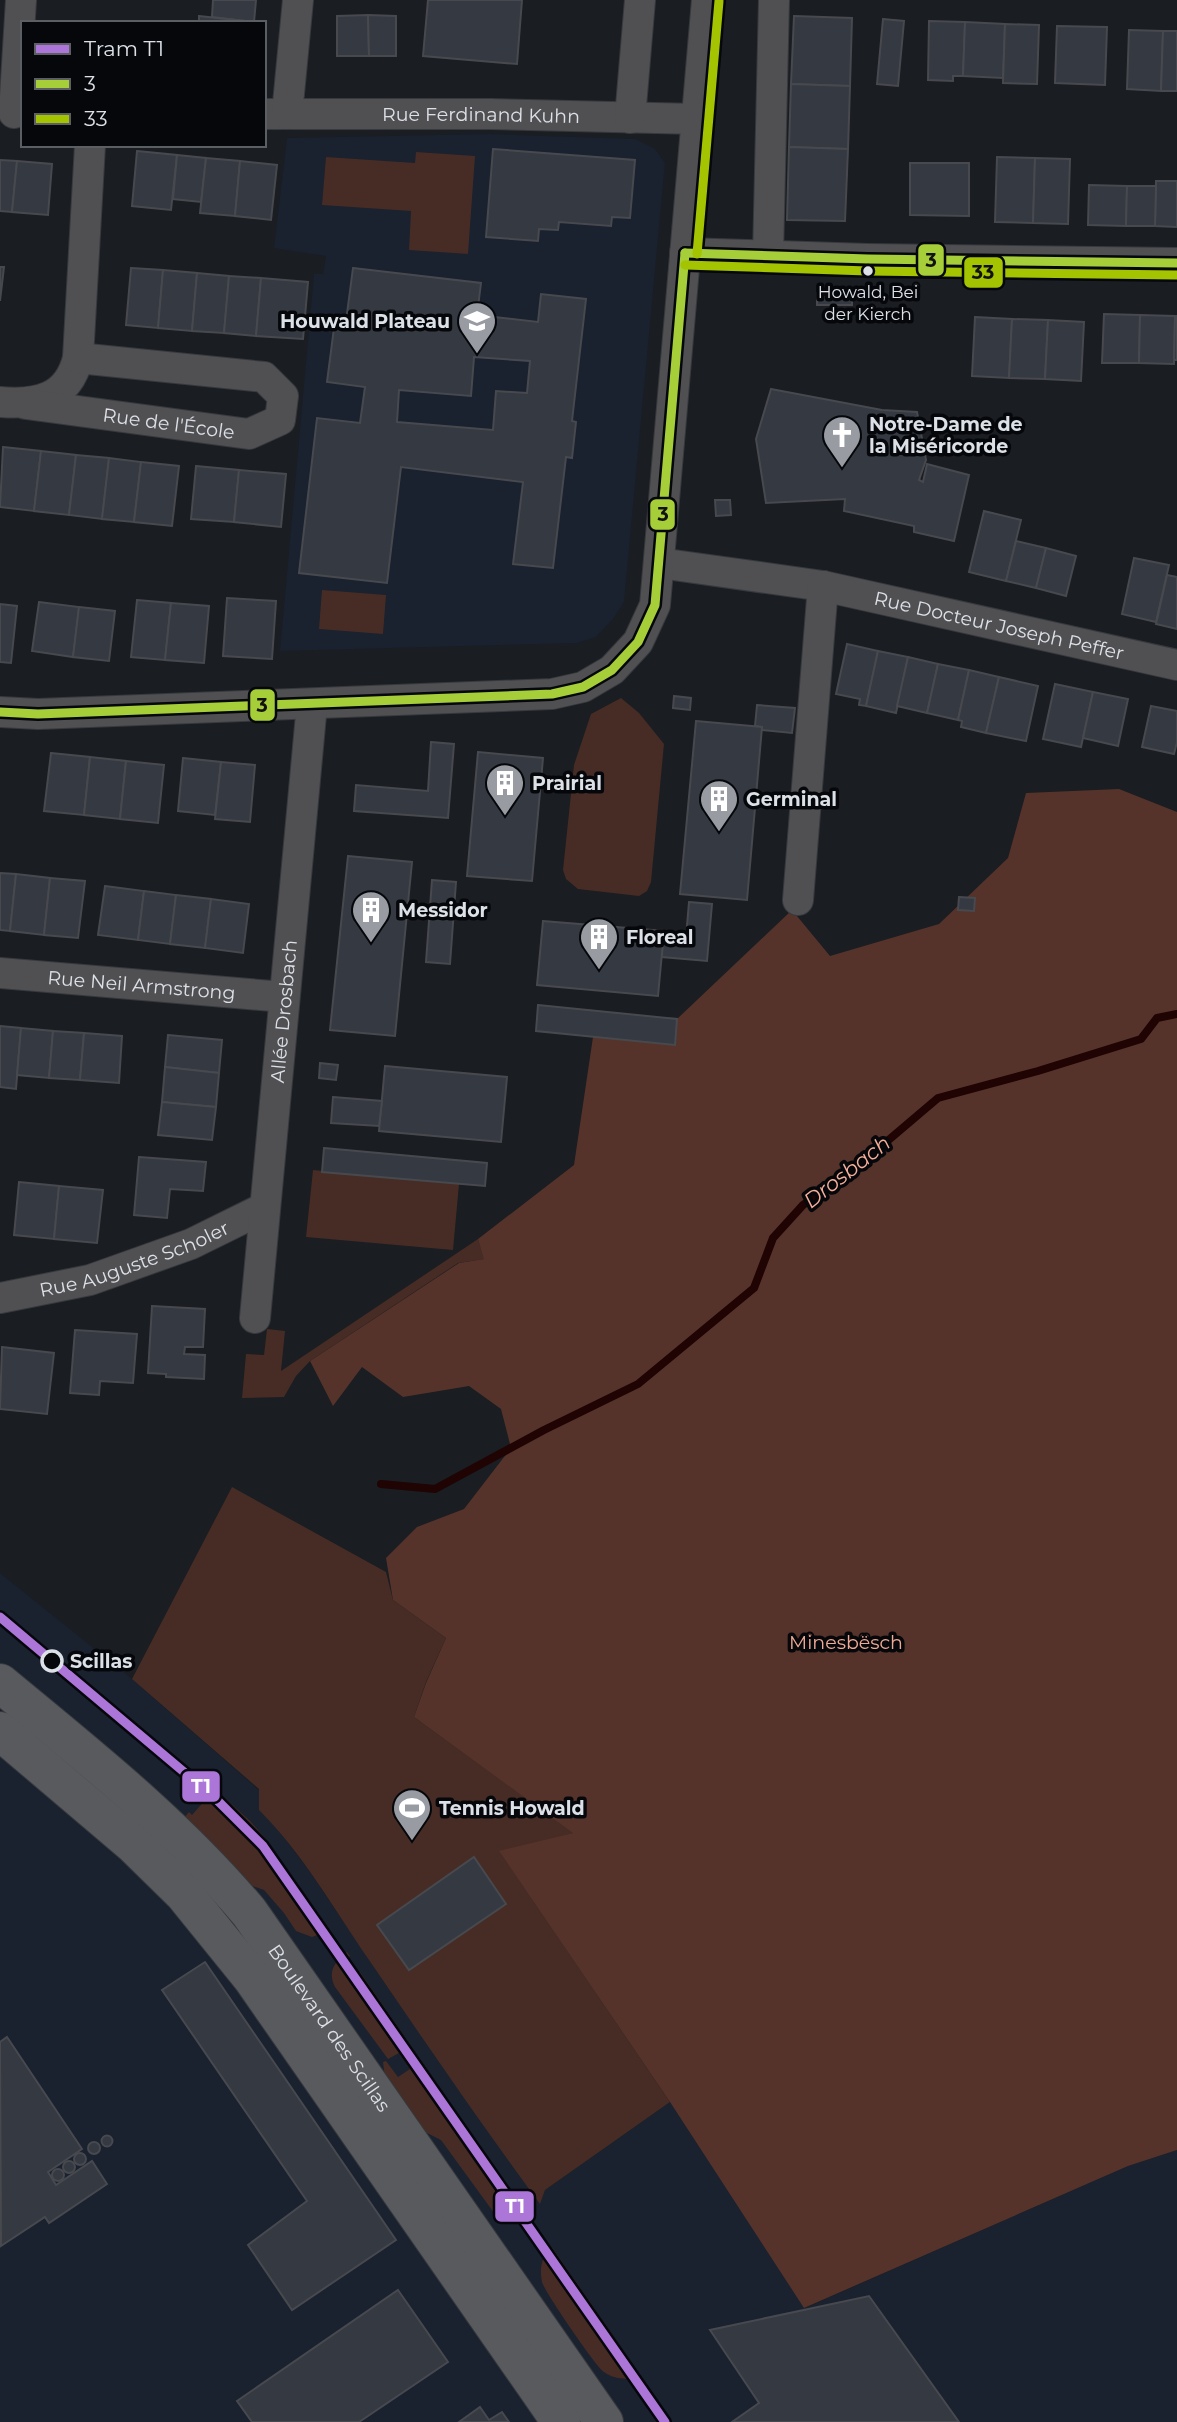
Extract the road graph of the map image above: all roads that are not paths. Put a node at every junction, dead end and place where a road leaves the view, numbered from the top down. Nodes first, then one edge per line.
1 (21, 0) edge
2 (298, 0) edge
3 (640, 0) edge
4 (707, 0) edge
5 (774, 0) edge
6 (12, 113) edge
7 (276, 114) edge
8 (630, 118) junction
9 (697, 119) junction
10 (90, 147) edge
11 (685, 253) junction
12 (768, 256) junction
13 (1177, 263) edge
14 (78, 358) junction
15 (13, 403) edge
16 (659, 563) junction
17 (823, 586) junction
18 (1177, 665) edge
19 (312, 704) junction
20 (0, 712) edge
21 (798, 900) dead end
22 (0, 972) edge
23 (284, 997) junction
24 (264, 1208) junction
25 (0, 1298) edge
26 (255, 1318) dead end
27 (0, 1683) edge
28 (0, 1731) edge
29 (561, 2422) edge
30 (604, 2422) edge

1 - 6 street
2 - 7 street
3 - 8 street
4 - 9 street
5 - 12 street
7 - 8 street, Rue Ferdinand Kuhn
8 - 9 street, Rue Ferdinand Kuhn
9 - 11 street
10 - 14 street, Rue de l'École
11 - 12 street
11 - 16 street
12 - 13 street
14 - 15 street, Rue de l'École
14 - 15 street, Rue de l'École
16 - 17 street, Rue Docteur Joseph Peffer
16 - 19 street
17 - 18 street, Rue Docteur Joseph Peffer
17 - 21 street
19 - 20 street
19 - 23 street, Allée Drosbach
22 - 23 street, Rue Neil Armstrong
23 - 24 street, Allée Drosbach
24 - 25 street, Rue Auguste Scholer
24 - 26 street, Allée Drosbach
27 - 30 main road, Boulevard des Scillas
28 - 29 main road, Boulevard des Scillas

